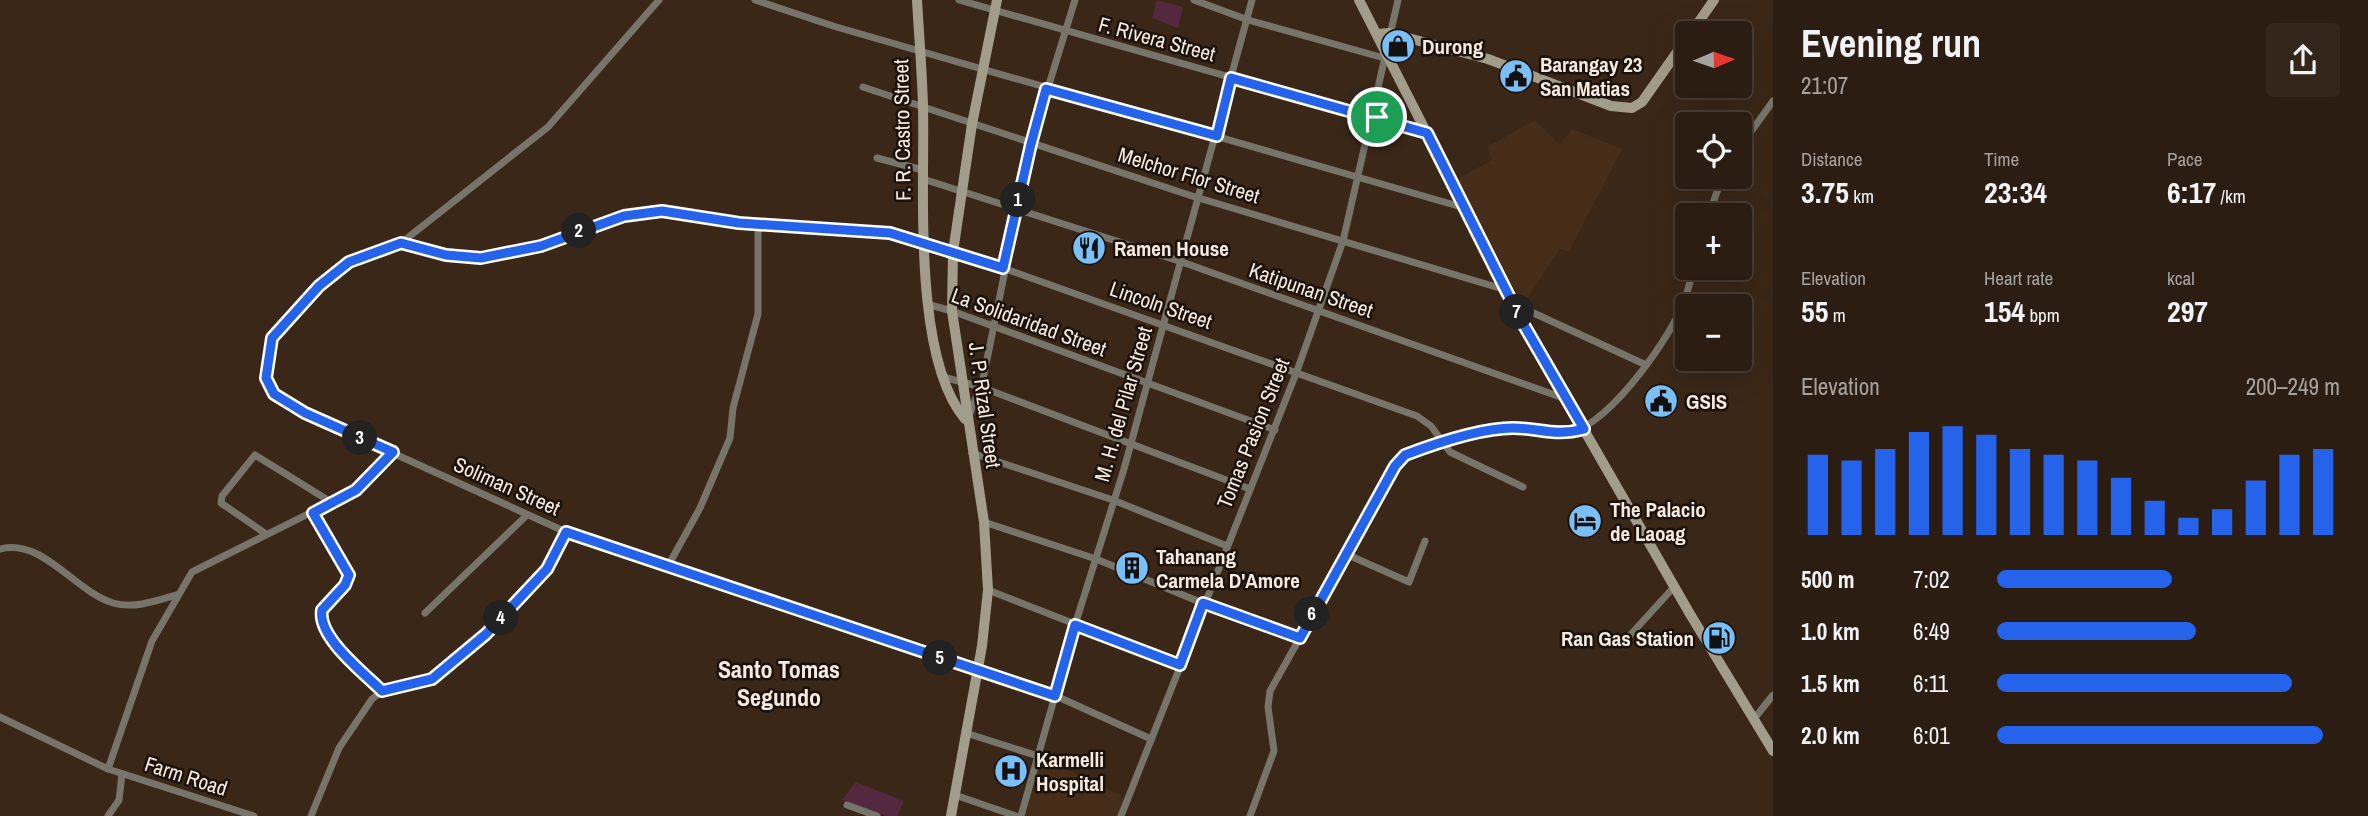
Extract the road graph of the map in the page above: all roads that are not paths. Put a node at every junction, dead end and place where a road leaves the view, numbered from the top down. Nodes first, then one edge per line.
1 (659, 0) edge
2 (755, 0) edge
3 (917, 0) edge
4 (959, 0) edge
5 (1075, 0) edge
6 (1194, 0) edge
7 (1252, 0) edge
8 (1359, 0) edge
9 (1398, 0) edge
10 (1714, 0) edge
11 (996, 5) edge
12 (1248, 20) junction
13 (1699, 21) edge
14 (1065, 32) junction
15 (1384, 33) junction
16 (920, 51) junction
17 (1385, 55) junction
18 (1675, 55) edge
19 (983, 67) junction
20 (1231, 78) junction
21 (863, 87) dead end
22 (1046, 89) junction
23 (1773, 102) edge
24 (923, 107) junction
25 (1371, 115) junction
26 (972, 124) junction
27 (1752, 131) edge
28 (1427, 133) junction
29 (1217, 136) junction
30 (1031, 144) junction
31 (877, 158) dead end
32 (923, 174) junction
33 (1358, 178) junction
34 (961, 190) junction
35 (1200, 198) junction
36 (1016, 208) junction
37 (1465, 208) junction
38 (758, 224) junction
39 (1343, 241) junction
40 (401, 243) junction
41 (923, 243) junction
42 (953, 252) junction
43 (1182, 262) junction
44 (1003, 268) junction
45 (1689, 280) edge
46 (1506, 290) junction
47 (930, 306) junction
48 (952, 311) junction
49 (1318, 311) junction
50 (1517, 312) junction
51 (1164, 325) junction
52 (992, 326) junction
53 (1644, 364) junction
54 (1297, 371) junction
55 (943, 377) junction
56 (961, 381) junction
57 (1148, 385) junction
58 (981, 387) junction
59 (1566, 399) junction
60 (966, 421) junction
61 (1584, 429) junction
62 (1275, 430) junction
63 (1442, 443) junction
64 (1131, 445) junction
65 (393, 452) junction
66 (971, 452) junction
67 (1523, 487) dead end
68 (1251, 489) junction
69 (1113, 500) junction
70 (331, 502) junction
71 (313, 513) junction
72 (527, 514) junction
73 (984, 522) junction
74 (566, 532) junction
75 (266, 534) junction
76 (1425, 541) dead end
77 (1227, 546) junction
78 (0, 549) edge
79 (1346, 554) junction
80 (1096, 559) junction
81 (668, 566) junction
82 (1674, 587) junction
83 (988, 590) junction
84 (176, 595) junction
85 (1203, 603) junction
86 (425, 612) dead end
87 (1075, 625) junction
88 (1300, 638) junction
89 (1623, 643) dead end
90 (1180, 665) junction
91 (978, 669) junction
92 (382, 691) junction
93 (1773, 695) edge
94 (1055, 696) junction
95 (0, 717) edge
96 (1754, 719) junction
97 (966, 733) junction
98 (1151, 739) junction
99 (1773, 751) edge
100 (1038, 756) junction
101 (108, 769) junction
102 (122, 774) junction
103 (955, 794) junction
104 (847, 805) dead end
105 (108, 816) edge
106 (254, 816) edge
107 (311, 816) edge
108 (877, 816) edge
109 (951, 816) edge
110 (1016, 816) edge
111 (1021, 816) edge
112 (1121, 816) edge
113 (1250, 816) edge

1 - 40 street
2 - 16 street
3 - 16 main road, F. R. Castro Street
4 - 11 street, F. Rivera Street
5 - 14 street
6 - 12 street
7 - 12 street, M. H. del Pilar Street
8 - 15 main road
9 - 15 street
10 - 13 main road
11 - 14 street, F. Rivera Street
11 - 19 main road, J. P. Rizal Street
12 - 17 street
12 - 20 street, M. H. del Pilar Street
14 - 20 street, F. Rivera Street
14 - 22 street
15 - 17 main road
15 - 18 main road
16 - 19 street
16 - 24 main road, F. R. Castro Street
17 - 25 street, Tomas Pasion Street
17 - 28 main road
19 - 22 street
19 - 26 main road, J. P. Rizal Street
20 - 25 street, F. Rivera Street
20 - 29 street, M. H. del Pilar Street
21 - 24 street, Melchor Flor Street
22 - 29 street
22 - 30 street
23 - 27 street
24 - 26 street, Melchor Flor Street
24 - 32 main road, F. R. Castro Street
25 - 28 street, F. Rivera Street
25 - 33 street, Tomas Pasion Street
26 - 30 street, Melchor Flor Street
26 - 34 main road, J. P. Rizal Street
28 - 37 main road
29 - 33 street
29 - 35 street, M. H. del Pilar Street
30 - 35 street, Melchor Flor Street
30 - 36 street
31 - 32 street, Katipunan Street
32 - 34 street, Katipunan Street
32 - 41 main road, F. R. Castro Street
33 - 37 street
33 - 39 street, Tomas Pasion Street
34 - 36 street, Katipunan Street
34 - 42 main road, J. P. Rizal Street
35 - 39 street, Melchor Flor Street
35 - 43 street, M. H. del Pilar Street
36 - 43 street, Katipunan Street
36 - 44 street
37 - 46 main road
38 - 40 street, Lincoln Street
38 - 41 street, Lincoln Street
38 - 81 street
39 - 46 street, Melchor Flor Street
39 - 49 street, Tomas Pasion Street
40 - 65 street, Soliman Street
41 - 42 street, Lincoln Street
41 - 47 main road, F. R. Castro Street
42 - 44 street, Lincoln Street
42 - 48 main road, J. P. Rizal Street
43 - 49 street, Katipunan Street
43 - 51 street, M. H. del Pilar Street
44 - 51 street, Lincoln Street
44 - 52 street
45 - 53 street
46 - 50 main road
47 - 48 street, La Solidaridad Street
47 - 55 main road, F. R. Castro Street
48 - 52 street, La Solidaridad Street
48 - 56 main road, J. P. Rizal Street
49 - 54 street, Tomas Pasion Street
49 - 59 street, Katipunan Street
50 - 53 street
50 - 59 main road
51 - 54 street, Lincoln Street
51 - 57 street, M. H. del Pilar Street
52 - 57 street, La Solidaridad Street
52 - 58 street
53 - 61 street
54 - 62 street, Tomas Pasion Street
54 - 63 street, Lincoln Street
55 - 56 street
55 - 60 main road, F. R. Castro Street
56 - 58 street
56 - 60 main road, J. P. Rizal Street
57 - 62 street, La Solidaridad Street
57 - 64 street, M. H. del Pilar Street
58 - 60 street
58 - 64 street
59 - 61 main road
60 - 66 main road, J. P. Rizal Street
61 - 63 street
61 - 82 main road
62 - 68 street, Tomas Pasion Street
63 - 67 street, Lincoln Street
63 - 79 street
64 - 68 street
64 - 69 street, M. H. del Pilar Street
65 - 70 street
65 - 72 street, Soliman Street
66 - 69 street
66 - 73 main road, J. P. Rizal Street
68 - 77 street, Tomas Pasion Street
69 - 77 street
69 - 80 street, M. H. del Pilar Street
70 - 71 street
70 - 75 street
71 - 75 street
71 - 92 street
72 - 74 street, Soliman Street
72 - 86 street
73 - 80 street
73 - 83 main road, J. P. Rizal Street
74 - 81 street, Soliman Street
74 - 92 street
75 - 84 street
76 - 79 street
77 - 85 street, Tomas Pasion Street
78 - 84 street
79 - 88 street
80 - 85 street
80 - 87 street, M. H. del Pilar Street
81 - 91 street, Soliman Street
82 - 89 street
82 - 96 main road
83 - 87 street
83 - 91 main road, J. P. Rizal Street
84 - 101 street
85 - 88 street
85 - 90 street, Tomas Pasion Street
87 - 90 street
87 - 94 street, M. H. del Pilar Street
88 - 113 street
90 - 98 street, Tomas Pasion Street
91 - 94 street, Soliman Street
91 - 97 main road, J. P. Rizal Street
92 - 107 street
93 - 96 street
94 - 98 street, Soliman Street
94 - 100 street, M. H. del Pilar Street
95 - 101 street, Farm Road
96 - 99 main road
97 - 100 street
97 - 103 main road, J. P. Rizal Street
98 - 112 street, Tomas Pasion Street
100 - 111 street, M. H. del Pilar Street
101 - 102 street, Farm Road
102 - 105 street
102 - 106 street, Farm Road
103 - 109 main road, J. P. Rizal Street
103 - 110 street
104 - 108 street

